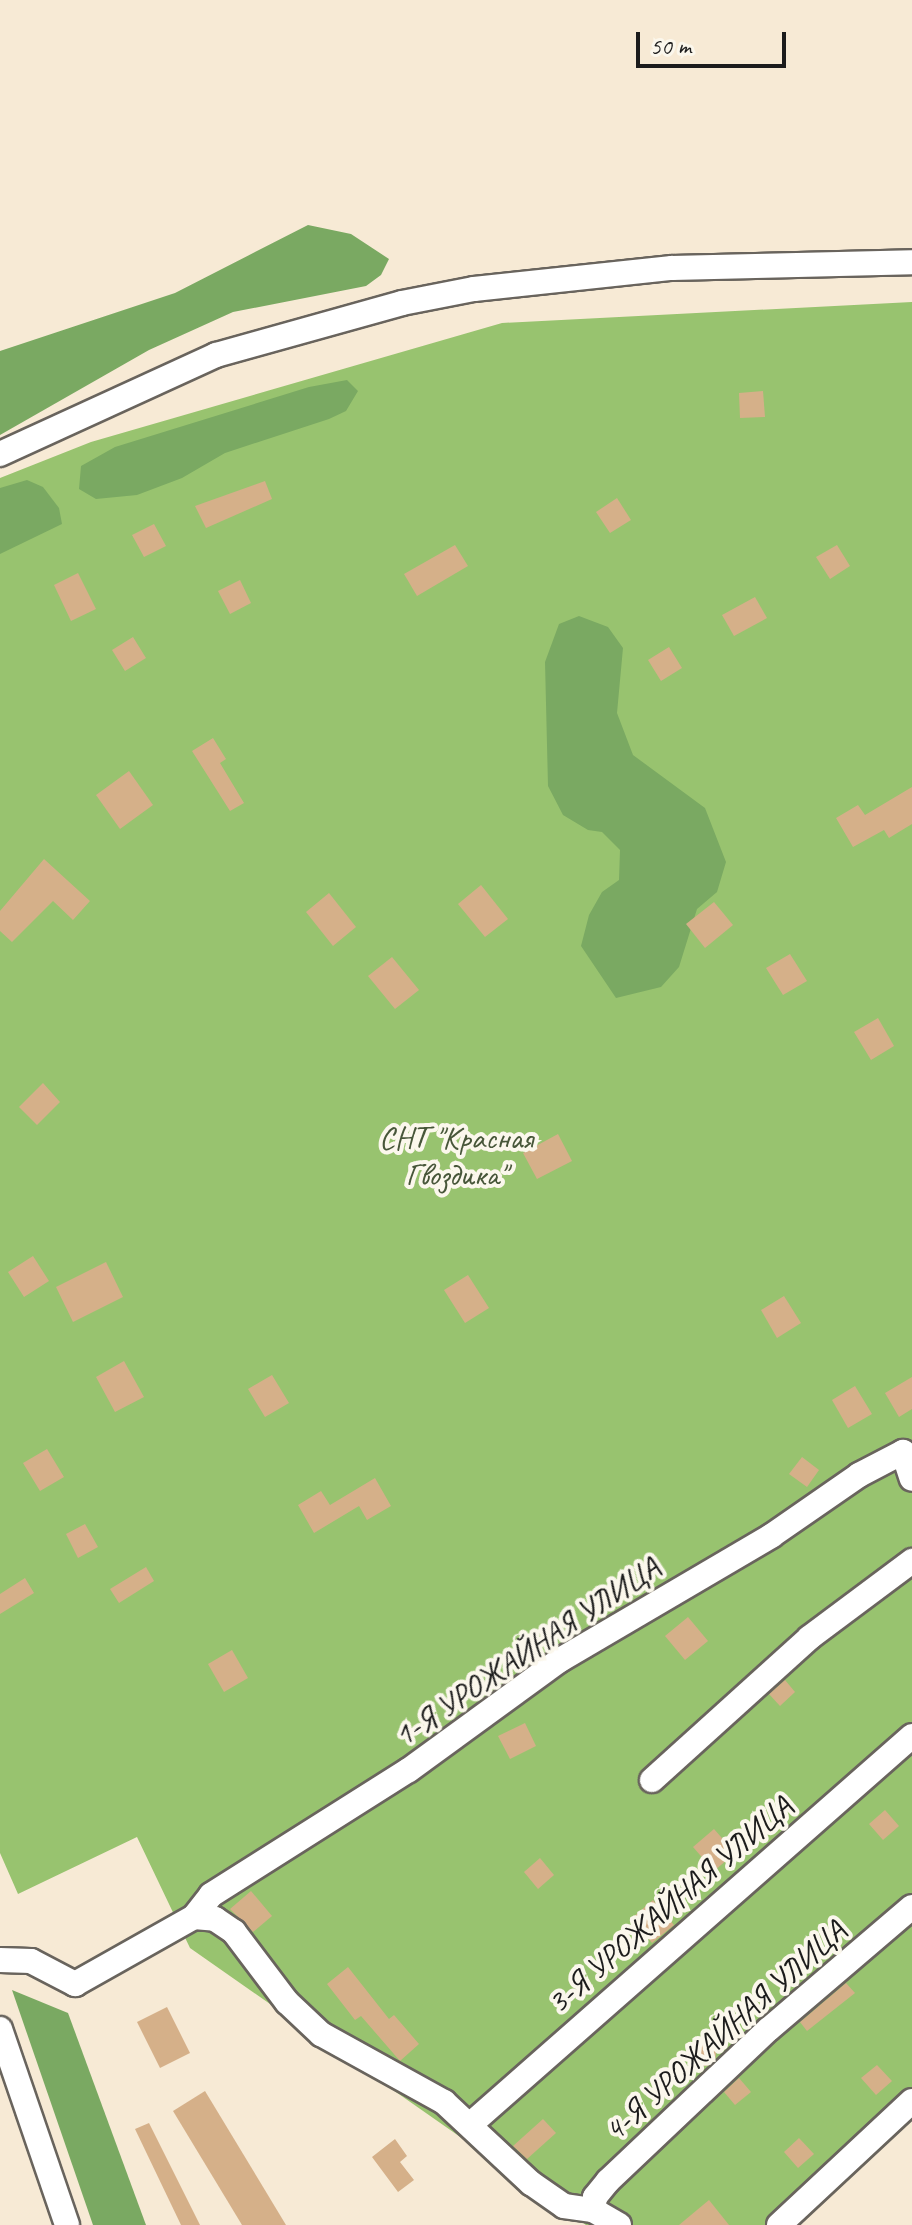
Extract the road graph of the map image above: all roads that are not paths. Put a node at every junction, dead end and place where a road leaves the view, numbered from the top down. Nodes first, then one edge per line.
1 (912, 262) edge
2 (0, 454) edge
3 (912, 1479) edge
4 (912, 1561) edge
5 (912, 1736) edge
6 (652, 1780) dead end
7 (912, 1907) edge
8 (194, 1917) junction
9 (0, 1960) edge
10 (0, 2029) edge
11 (912, 2101) edge
12 (472, 2123) junction
13 (593, 2210) junction
14 (67, 2225) edge
15 (619, 2225) edge
16 (779, 2225) edge

1 - 2 street
3 - 8 street, 1-Я УРОЖАЙНАЯ УЛИЦА
4 - 6 street
5 - 12 street, 3-Я УРОЖАЙНАЯ УЛИЦА
7 - 13 street, 4-Я УРОЖАЙНАЯ УЛИЦА
8 - 9 street, 1-Я УРОЖАЙНАЯ УЛИЦА
8 - 12 street
10 - 14 street
11 - 16 street
12 - 13 street
13 - 15 street

